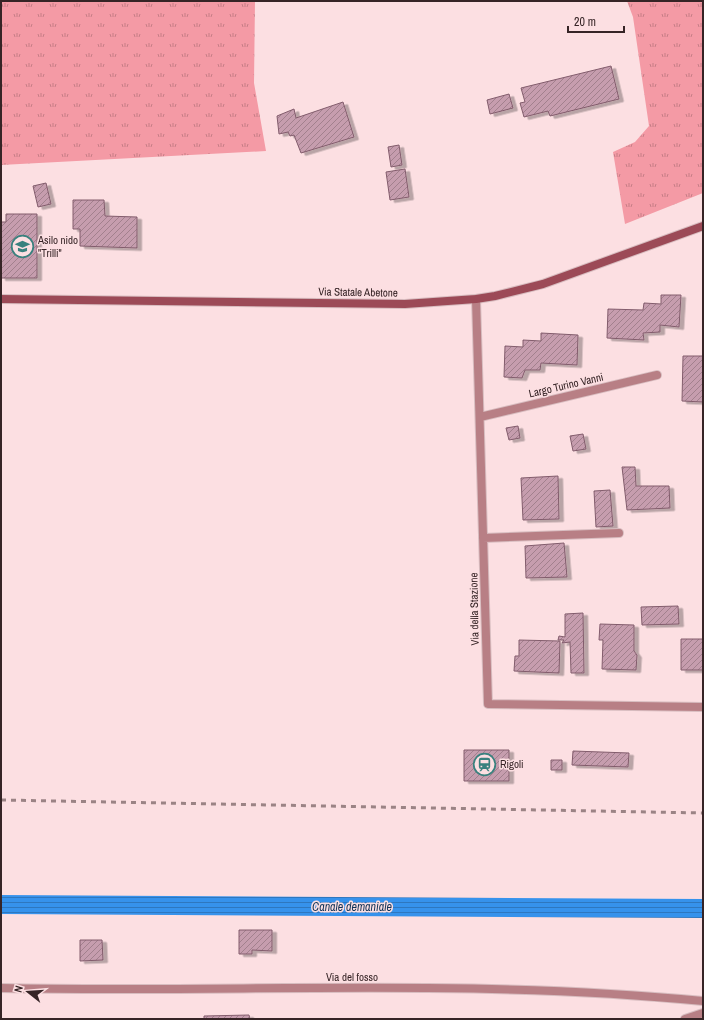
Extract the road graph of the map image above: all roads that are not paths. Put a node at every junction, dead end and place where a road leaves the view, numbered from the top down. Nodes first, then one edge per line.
1 (703, 226) edge
2 (1, 299) edge
3 (476, 299) junction
4 (657, 375) dead end
5 (480, 417) junction
6 (619, 533) dead end
7 (483, 538) junction
8 (703, 707) edge
9 (1, 988) edge
10 (703, 1001) edge
11 (703, 1013) edge
12 (685, 1019) edge

1 - 3 main road, Via Statale Abetone
2 - 3 main road, Via Statale Abetone
3 - 5 street, Via della Stazione
4 - 5 street, Largo Turino Vanni
5 - 7 street, Via della Stazione
6 - 7 street
7 - 8 street, Via della Stazione
9 - 10 street, Via del fosso
11 - 12 street

